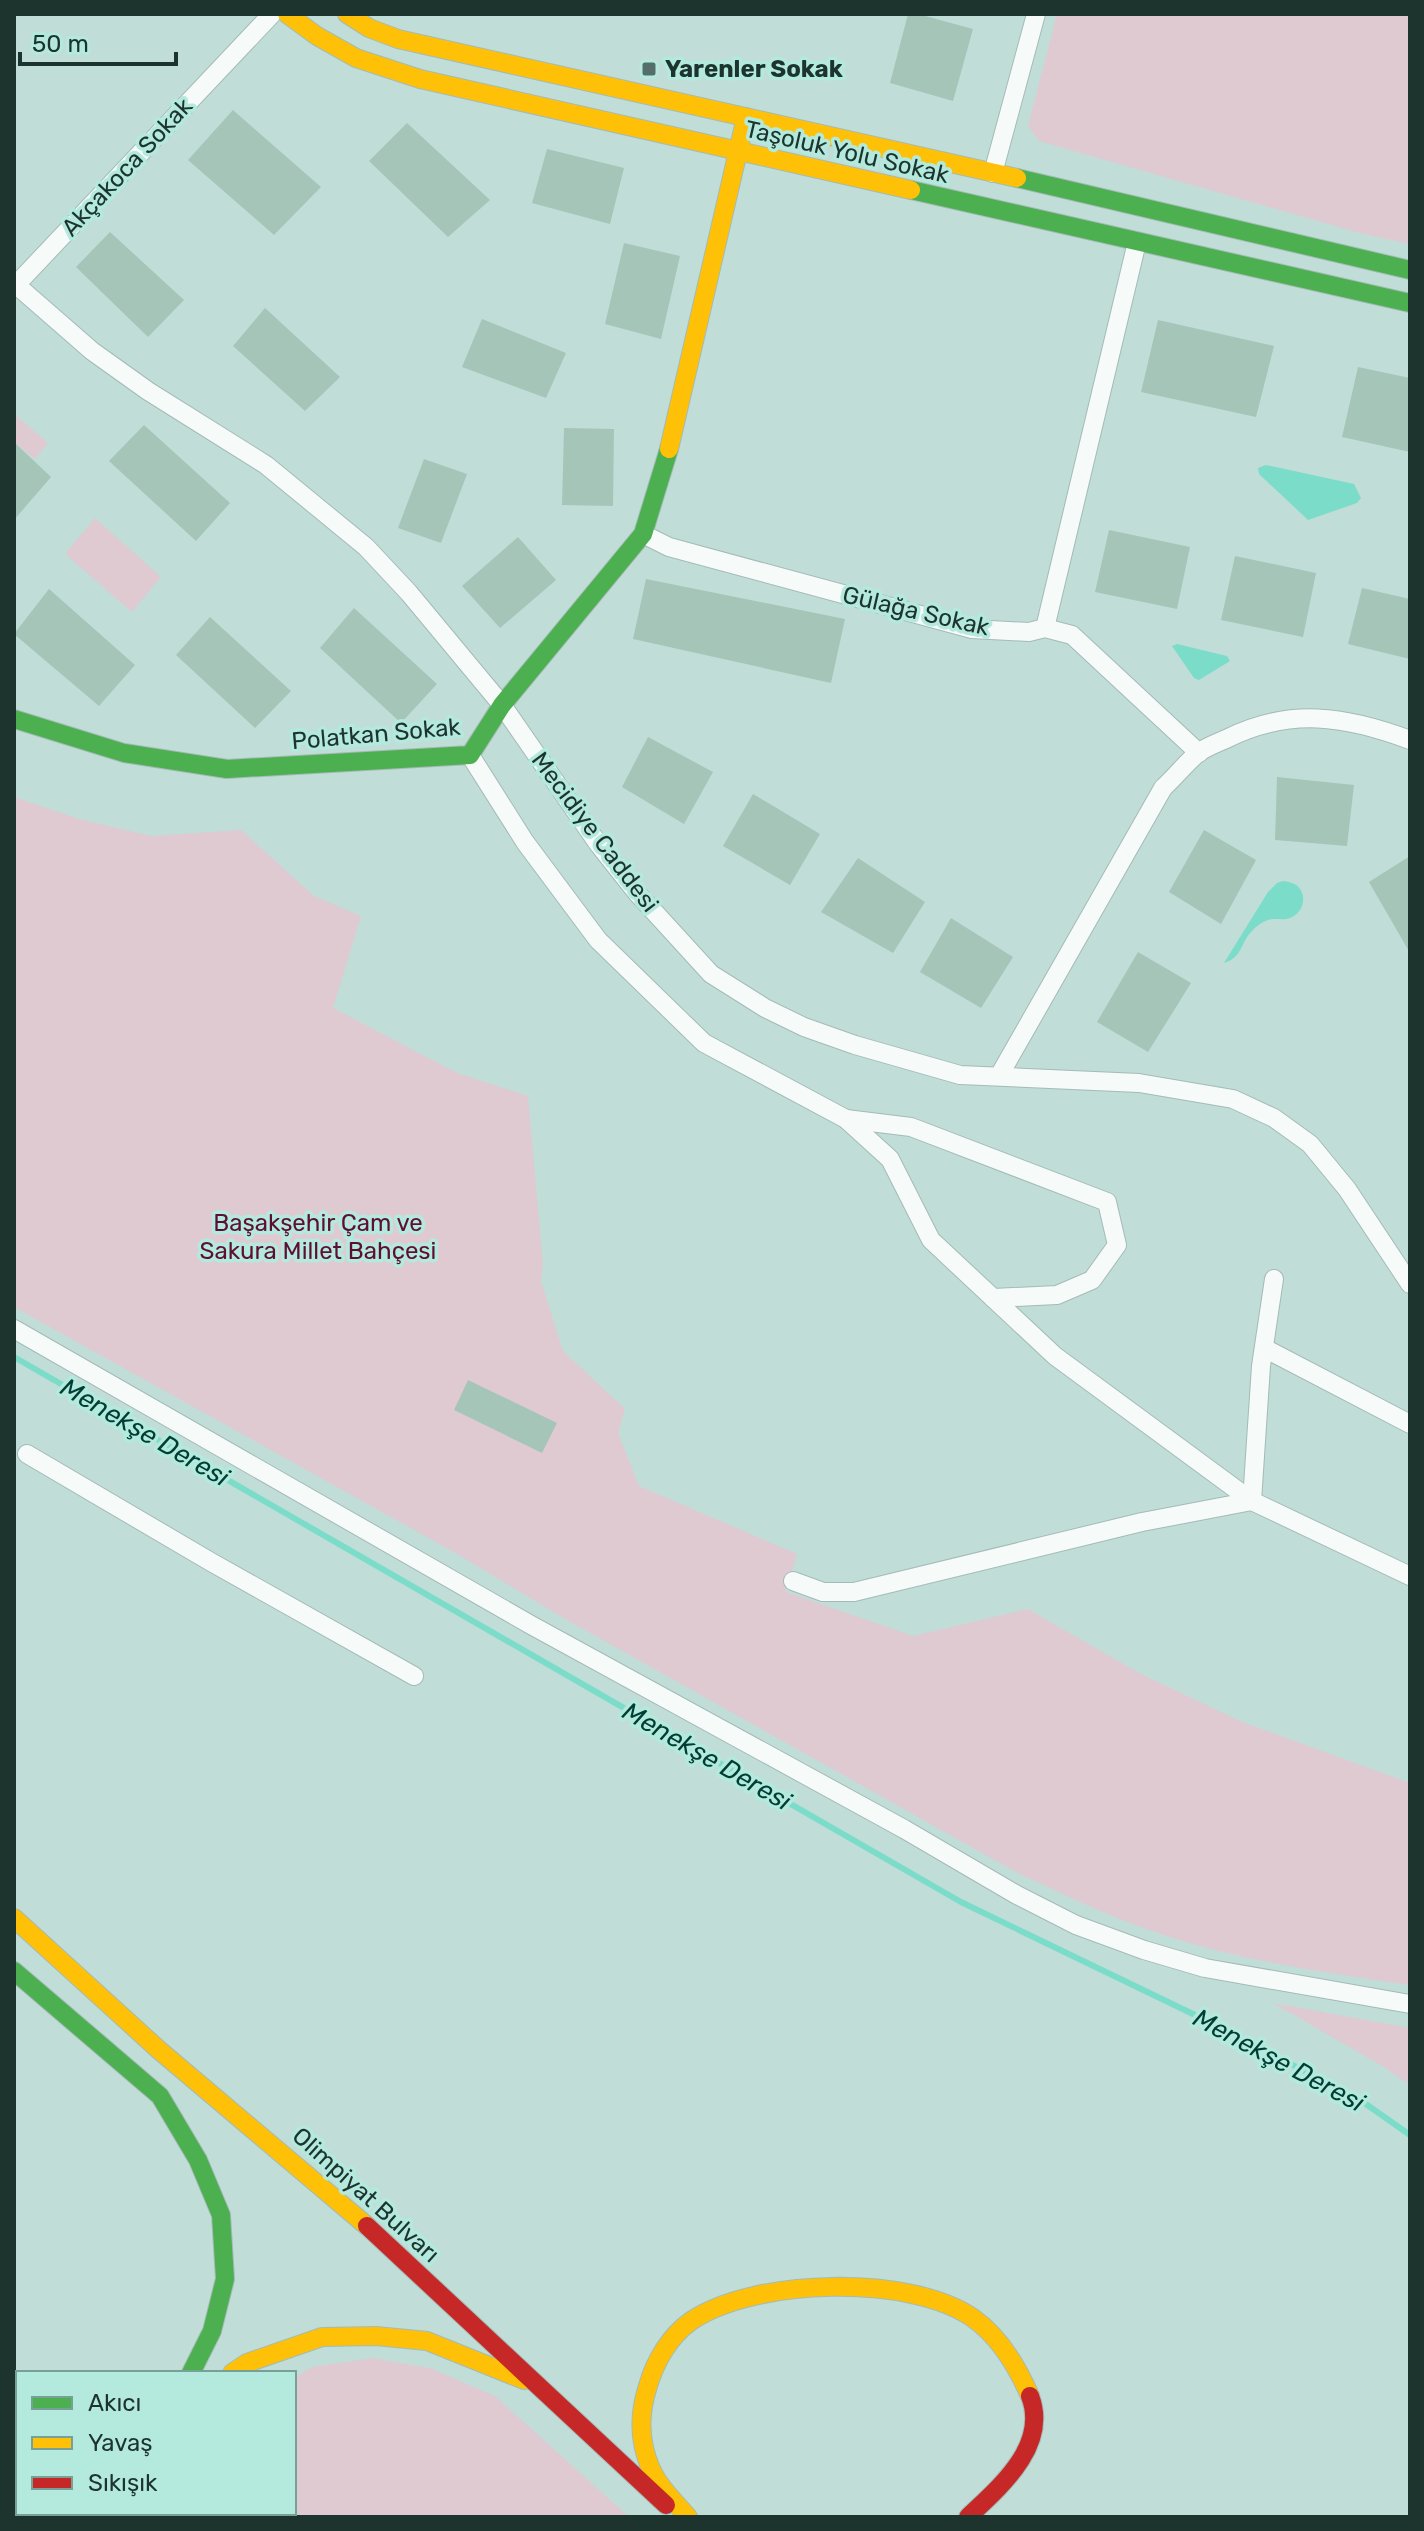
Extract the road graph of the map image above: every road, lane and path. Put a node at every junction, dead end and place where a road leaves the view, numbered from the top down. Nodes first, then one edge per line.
1 (272, 14) edge
2 (287, 14) edge
3 (347, 14) edge
4 (1036, 14) edge
5 (746, 117) junction
6 (739, 151) junction
7 (993, 173) junction
8 (1137, 242) junction
9 (1410, 270) edge
10 (14, 285) edge
11 (1410, 303) edge
12 (643, 534) junction
13 (1045, 628) junction
14 (502, 705) junction
15 (14, 719) edge
16 (1410, 740) edge
17 (1199, 753) junction
18 (470, 755) junction
19 (999, 1076) junction
20 (846, 1119) junction
21 (1274, 1279) dead end
22 (1410, 1284) edge
23 (993, 1298) junction
24 (14, 1329) edge
25 (1264, 1348) junction
26 (1410, 1424) edge
27 (27, 1454) dead end
28 (1252, 1501) junction
29 (1410, 1576) edge
30 (793, 1581) dead end
31 (414, 1676) dead end
32 (14, 1918) edge
33 (14, 1971) edge
34 (1410, 2004) edge
35 (192, 2371) edge
36 (235, 2371) edge
37 (541, 2387) junction
38 (678, 2517) edge
39 (688, 2517) edge
40 (968, 2517) edge

1 - 10 street, Akçakoca Sokak
2 - 6 main road, Taşoluk Yolu Sokak
3 - 5 main road, Taşoluk Yolu Sokak
4 - 7 street
5 - 6 main road
5 - 7 main road, Taşoluk Yolu Sokak
6 - 8 main road, Taşoluk Yolu Sokak
6 - 12 main road
7 - 9 main road, Taşoluk Yolu Sokak
8 - 11 main road, Taşoluk Yolu Sokak
8 - 13 street
10 - 14 street, Mecidiye Caddesi
12 - 13 street, Gülağa Sokak
12 - 14 main road, Polatkan Sokak
13 - 17 street, Gülağa Sokak
14 - 18 main road, Polatkan Sokak
14 - 19 street, Mecidiye Caddesi
15 - 18 main road, Polatkan Sokak
16 - 17 street
17 - 19 street
18 - 20 street
19 - 22 street, Mecidiye Caddesi
20 - 23 street
20 - 23 street
21 - 25 street
23 - 28 street
24 - 34 street
25 - 26 street
25 - 28 street
27 - 31 street
28 - 29 street
28 - 30 street
32 - 37 main road, Olimpiyat Bulvarı
33 - 35 main road
36 - 37 main road
37 - 38 main road, Olimpiyat Bulvarı
39 - 40 main road

